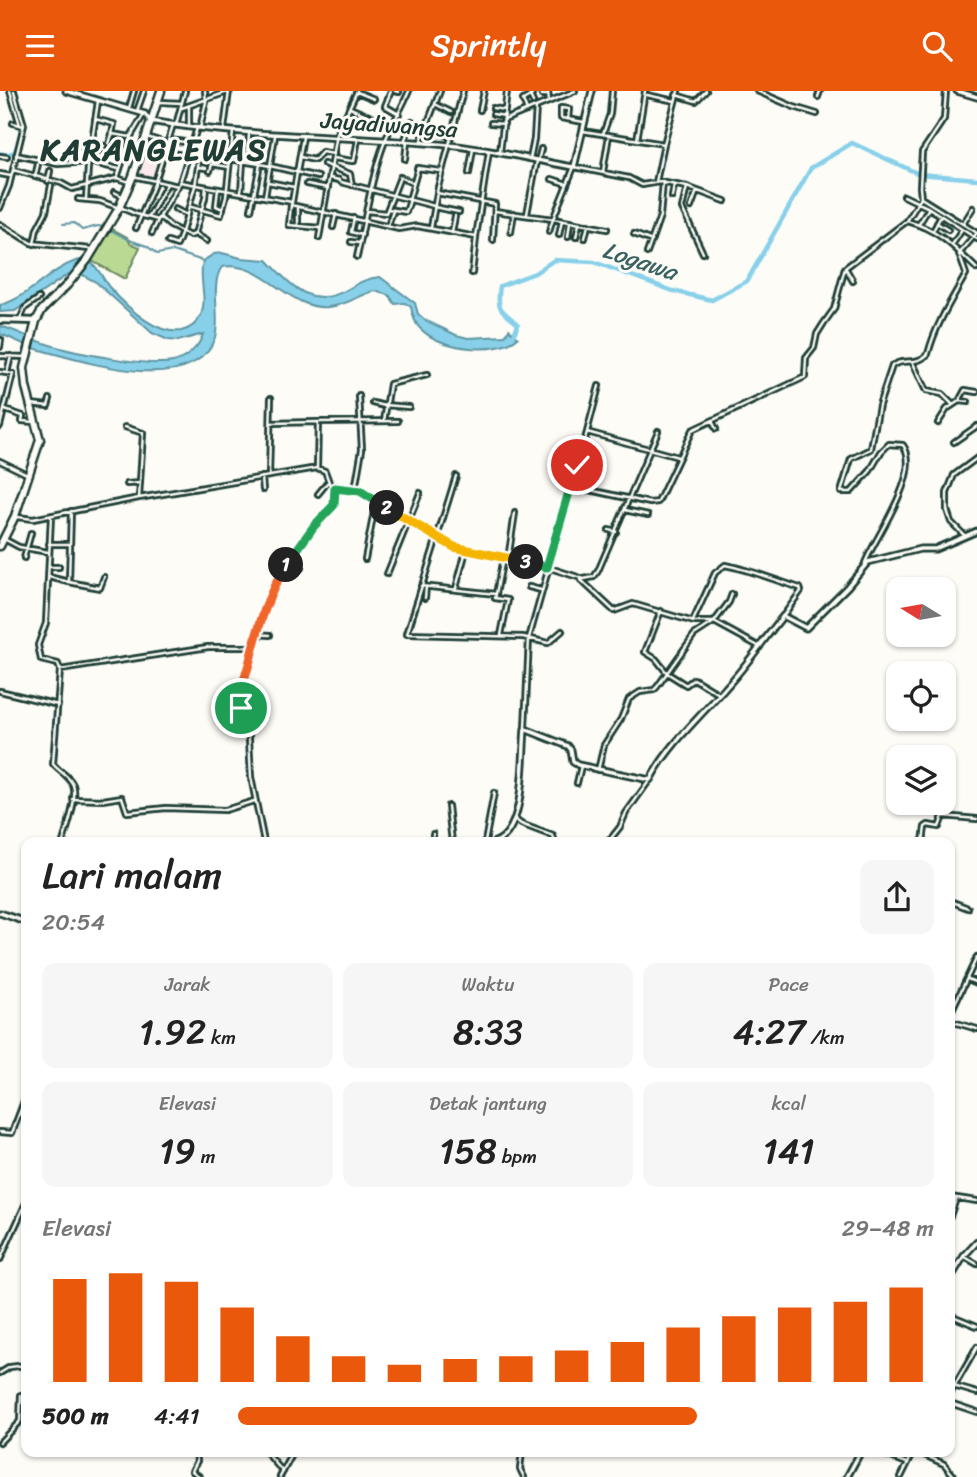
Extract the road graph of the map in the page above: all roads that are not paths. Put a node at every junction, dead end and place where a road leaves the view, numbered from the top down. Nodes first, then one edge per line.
1 (12, 91) edge
2 (66, 91) edge
3 (134, 91) edge
4 (144, 91) edge
5 (161, 91) edge
6 (185, 91) edge
7 (205, 91) edge
8 (229, 91) edge
9 (357, 91) edge
10 (395, 91) edge
11 (409, 91) edge
12 (440, 91) edge
13 (463, 91) edge
14 (484, 91) edge
15 (508, 91) edge
16 (528, 91) edge
17 (541, 91) edge
18 (575, 91) edge
19 (592, 91) edge
20 (612, 91) edge
21 (706, 91) edge
22 (757, 91) edge
23 (820, 91) edge
24 (957, 91) edge
25 (947, 92) edge
26 (548, 93) edge
27 (645, 93) edge
28 (677, 93) edge
29 (531, 95) junction
30 (818, 97) dead end
31 (977, 97) edge
32 (206, 99) junction
33 (374, 99) dead end
34 (98, 101) junction
35 (674, 101) junction
36 (533, 102) dead end
37 (549, 102) junction
38 (183, 103) junction
39 (380, 103) dead end
40 (435, 104) junction
41 (156, 105) junction
42 (189, 106) junction
43 (386, 106) junction
44 (536, 107) junction
45 (350, 108) junction
46 (492, 108) dead end
47 (182, 109) junction
48 (129, 110) junction
49 (480, 110) dead end
50 (505, 110) junction
51 (527, 111) junction
52 (137, 112) junction
53 (452, 112) dead end
54 (144, 114) junction
55 (179, 114) junction
56 (399, 114) junction
57 (493, 114) dead end
58 (817, 114) dead end
59 (190, 116) junction
60 (95, 119) junction
61 (568, 119) dead end
62 (504, 120) junction
63 (412, 121) dead end
64 (585, 122) junction
65 (13, 123) dead end
66 (149, 123) junction
67 (491, 123) dead end
68 (175, 125) junction
69 (22, 126) junction
70 (392, 126) junction
71 (189, 127) junction
72 (199, 128) junction
73 (223, 131) junction
74 (432, 131) dead end
75 (583, 131) junction
76 (233, 132) junction
77 (112, 134) junction
78 (250, 134) junction
79 (603, 134) junction
80 (609, 135) junction
81 (275, 136) junction
82 (131, 137) junction
83 (145, 137) junction
84 (303, 137) junction
85 (451, 137) junction
86 (337, 138) junction
87 (358, 139) junction
88 (638, 139) junction
89 (168, 142) junction
90 (385, 142) junction
91 (405, 142) junction
92 (91, 143) junction
93 (193, 143) junction
94 (420, 143) junction
95 (110, 144) dead end
96 (664, 144) junction
97 (448, 145) junction
98 (104, 146) dead end
99 (128, 147) junction
100 (473, 148) junction
101 (541, 149) dead end
102 (489, 151) junction
103 (140, 152) junction
104 (165, 152) junction
105 (500, 152) junction
106 (90, 154) junction
107 (96, 154) dead end
108 (16, 155) junction
109 (0, 156) edge
110 (333, 156) junction
111 (7, 157) dead end
112 (124, 157) junction
113 (189, 157) junction
114 (300, 157) junction
115 (230, 159) junction
116 (405, 159) dead end
117 (530, 159) junction
118 (200, 160) junction
119 (538, 161) junction
120 (70, 162) junction
121 (89, 162) junction
122 (245, 162) junction
123 (38, 164) dead end
124 (260, 164) junction
125 (324, 164) dead end
126 (271, 166) junction
127 (332, 166) junction
128 (198, 167) junction
129 (229, 167) junction
130 (574, 167) junction
131 (206, 168) dead end
132 (119, 169) junction
133 (13, 170) junction
134 (50, 171) dead end
135 (210, 171) dead end
136 (442, 171) junction
137 (603, 172) junction
138 (297, 173) junction
139 (469, 173) dead end
140 (0, 174) edge
141 (11, 176) junction
142 (35, 177) junction
143 (318, 177) dead end
144 (117, 178) junction
145 (330, 178) junction
146 (131, 179) junction
147 (552, 179) dead end
148 (155, 182) junction
149 (268, 182) junction
150 (663, 182) junction
151 (50, 183) junction
152 (413, 183) junction
153 (656, 183) junction
154 (87, 184) junction
155 (167, 184) junction
156 (179, 184) junction
157 (307, 184) dead end
158 (567, 184) junction
159 (195, 185) junction
160 (352, 185) junction
161 (674, 185) junction
162 (206, 187) junction
163 (294, 187) junction
164 (687, 187) junction
165 (218, 188) junction
166 (328, 188) junction
167 (226, 189) junction
168 (370, 189) junction
169 (697, 191) junction
170 (114, 192) dead end
171 (241, 192) junction
172 (437, 193) junction
173 (254, 194) junction
174 (392, 195) junction
175 (904, 195) dead end
176 (124, 197) junction
177 (265, 197) junction
178 (672, 197) dead end
179 (78, 199) dead end
180 (86, 199) junction
181 (409, 200) junction
182 (920, 200) junction
183 (481, 201) junction
184 (725, 201) dead end
185 (292, 203) junction
186 (299, 206) junction
187 (434, 206) junction
188 (120, 207) junction
189 (190, 207) junction
190 (691, 207) dead end
191 (0, 208) edge
192 (929, 208) junction
193 (973, 208) dead end
194 (175, 209) dead end
195 (223, 209) junction
196 (251, 210) dead end
197 (390, 210) junction
198 (202, 211) junction
199 (367, 211) junction
200 (495, 211) junction
201 (323, 212) junction
202 (459, 212) dead end
203 (514, 213) junction
204 (336, 214) junction
205 (527, 214) junction
206 (140, 215) junction
207 (187, 215) junction
208 (455, 216) dead end
209 (941, 216) junction
210 (149, 217) junction
211 (354, 218) junction
212 (159, 219) junction
213 (554, 219) junction
214 (365, 221) junction
215 (562, 221) junction
216 (570, 222) junction
217 (907, 222) junction
218 (579, 223) junction
219 (937, 223) junction
220 (0, 224) edge
221 (919, 224) junction
222 (588, 225) junction
223 (963, 225) junction
224 (298, 226) junction
225 (388, 226) junction
226 (332, 227) dead end
227 (136, 228) dead end
228 (321, 228) junction
229 (431, 228) junction
230 (607, 229) dead end
231 (948, 230) dead end
232 (962, 230) junction
233 (933, 231) junction
234 (182, 232) junction
235 (511, 232) dead end
236 (549, 232) dead end
237 (152, 233) dead end
238 (452, 233) junction
239 (195, 234) junction
240 (634, 234) dead end
241 (559, 235) dead end
242 (362, 236) junction
243 (476, 237) junction
244 (568, 237) dead end
245 (576, 237) dead end
246 (975, 237) edge
247 (319, 238) dead end
248 (586, 238) dead end
249 (207, 240) dead end
250 (493, 240) dead end
251 (652, 241) junction
252 (351, 242) dead end
253 (168, 243) dead end
254 (360, 243) junction
255 (34, 244) junction
256 (952, 244) junction
257 (92, 252) junction
258 (647, 253) dead end
259 (702, 253) dead end
260 (961, 253) junction
261 (357, 257) dead end
262 (847, 267) junction
263 (977, 269) edge
264 (472, 273) dead end
265 (853, 281) dead end
266 (39, 298) dead end
267 (0, 320) edge
268 (20, 320) junction
269 (36, 321) junction
270 (1, 340) edge
271 (0, 347) edge
272 (27, 354) junction
273 (0, 356) edge
274 (11, 356) junction
275 (913, 363) junction
276 (0, 372) edge
277 (7, 373) junction
278 (427, 375) dead end
279 (5, 384) dead end
280 (11, 386) junction
281 (599, 386) dead end
282 (977, 392) edge
283 (359, 396) dead end
284 (271, 398) dead end
285 (50, 399) dead end
286 (959, 401) junction
287 (968, 402) dead end
288 (373, 403) dead end
289 (31, 404) junction
290 (385, 405) junction
291 (953, 405) junction
292 (409, 407) dead end
293 (5, 410) junction
294 (37, 421) junction
295 (316, 421) junction
296 (362, 421) junction
297 (384, 421) junction
298 (398, 421) dead end
299 (712, 421) junction
300 (0, 423) edge
301 (271, 423) junction
302 (938, 423) dead end
303 (977, 426) edge
304 (125, 427) dead end
305 (716, 429) dead end
306 (658, 431) dead end
307 (586, 432) junction
308 (954, 442) dead end
309 (650, 450) junction
310 (678, 457) junction
311 (977, 459) edge
312 (0, 461) edge
313 (317, 468) junction
314 (563, 471) dead end
315 (574, 473) junction
316 (29, 475) junction
317 (269, 476) junction
318 (456, 476) dead end
319 (262, 477) junction
320 (140, 483) junction
321 (327, 483) junction
322 (127, 484) dead end
323 (571, 485) junction
324 (335, 488) junction
325 (263, 490) dead end
326 (355, 490) junction
327 (318, 493) dead end
328 (420, 493) dead end
329 (139, 498) junction
330 (630, 498) junction
331 (376, 501) junction
332 (625, 510) junction
333 (71, 512) junction
334 (515, 513) dead end
335 (648, 515) dead end
336 (15, 516) junction
337 (51, 516) junction
338 (409, 521) junction
339 (609, 530) dead end
340 (977, 531) edge
341 (615, 532) junction
342 (30, 533) dead end
343 (965, 536) junction
344 (437, 537) junction
345 (2, 543) edge
346 (49, 544) junction
347 (71, 544) junction
348 (27, 548) junction
349 (466, 551) junction
350 (49, 553) junction
351 (24, 558) dead end
352 (503, 558) junction
353 (365, 559) dead end
354 (508, 559) junction
355 (288, 562) junction
356 (865, 564) junction
357 (49, 567) junction
358 (59, 567) dead end
359 (547, 567) junction
360 (301, 568) dead end
361 (387, 574) dead end
362 (49, 577) junction
363 (104, 577) dead end
364 (578, 577) junction
365 (69, 582) junction
366 (421, 586) junction
367 (426, 587) junction
368 (529, 587) dead end
369 (456, 589) junction
370 (541, 590) junction
371 (496, 594) junction
372 (732, 594) dead end
373 (425, 598) dead end
374 (661, 611) junction
375 (783, 616) junction
376 (692, 621) junction
377 (714, 622) junction
378 (562, 631) dead end
379 (256, 634) junction
380 (270, 635) dead end
381 (501, 636) junction
382 (529, 638) junction
383 (253, 647) junction
384 (760, 647) junction
385 (60, 670) junction
386 (667, 673) junction
387 (0, 691) edge
388 (719, 694) junction
389 (58, 705) junction
390 (525, 729) junction
391 (581, 766) junction
392 (598, 770) junction
393 (650, 780) junction
394 (577, 783) dead end
395 (494, 793) dead end
396 (74, 799) junction
397 (254, 801) junction
398 (448, 806) dead end
399 (518, 806) junction
400 (525, 808) dead end
401 (977, 819) edge
402 (516, 820) junction
403 (64, 837) edge
404 (263, 837) edge
405 (451, 837) edge
406 (486, 837) edge
407 (503, 837) edge
408 (553, 837) edge
409 (612, 837) edge
410 (924, 837) edge
411 (955, 903) edge
412 (968, 908) dead end
413 (0, 913) edge
414 (21, 920) edge
415 (977, 957) edge
416 (968, 979) junction
417 (977, 983) edge
418 (955, 1004) edge
419 (955, 1022) edge
420 (977, 1029) edge
421 (21, 1109) edge
422 (0, 1132) edge
423 (956, 1197) joint
424 (955, 1200) edge
425 (977, 1201) edge
426 (21, 1214) edge
427 (977, 1242) edge
428 (964, 1256) junction
429 (0, 1260) edge
430 (977, 1264) edge
431 (955, 1271) edge
432 (955, 1317) edge
433 (977, 1320) edge
434 (976, 1325) edge
435 (977, 1347) edge
436 (21, 1366) edge
437 (0, 1373) edge
438 (955, 1380) edge
439 (955, 1386) edge
440 (977, 1394) edge
441 (21, 1395) dead end
442 (955, 1405) edge
443 (977, 1412) edge
444 (0, 1442) edge
445 (197, 1457) edge
446 (270, 1457) edge
447 (290, 1457) edge
448 (521, 1457) edge
449 (857, 1457) edge
450 (893, 1457) edge
451 (910, 1457) edge
452 (928, 1457) edge
453 (906, 1463) junction
454 (283, 1472) junction
455 (200, 1477) edge
456 (280, 1477) edge
457 (524, 1477) edge
458 (847, 1477) edge
459 (901, 1477) edge
460 (955, 1477) edge

1 - 69 street
2 - 34 street
3 - 48 street
4 - 52 street
5 - 41 highway
6 - 38 street
7 - 32 street
8 - 32 street
8 - 73 street
9 - 33 street
9 - 45 street
10 - 43 street
11 - 56 street
12 - 40 street
13 - 85 street
14 - 49 street
15 - 50 street
16 - 29 street
17 - 26 street
18 - 37 street
19 - 64 street
20 - 79 street
21 - 28 street
22 - 58 street
23 - 30 street
24 - 31 street
25 - 182 street
26 - 37 street
27 - 35 street
27 - 88 street
28 - 35 street
29 - 36 street
29 - 51 street
32 - 42 street
32 - 72 street
34 - 48 street
34 - 60 street
35 - 96 street
37 - 44 street
38 - 41 street
38 - 47 street
39 - 43 street
40 - 53 street
40 - 94 street
41 - 54 street
41 - 66 highway
42 - 47 street
42 - 59 street
43 - 56 street
44 - 51 street
44 - 117 street
45 - 70 street
45 - 86 street
46 - 50 street
47 - 55 street
48 - 52 street
50 - 62 street
51 - 62 street
52 - 54 street
54 - 66 street
54 - 82 street
55 - 59 street
55 - 68 street
56 - 70 street
57 - 62 street
59 - 71 street
60 - 77 street
60 - 92 street
61 - 64 street
62 - 67 street
62 - 105 street
63 - 91 street
64 - 75 street
65 - 69 street
66 - 68 street, Jayadiwangsa
66 - 83 highway
68 - 71 street, Jayadiwangsa
68 - 89 street
69 - 108 street
70 - 90 street
71 - 72 street, Jayadiwangsa
72 - 73 street, Jayadiwangsa
72 - 93 street
73 - 76 street, Jayadiwangsa
74 - 85 street
75 - 79 street
75 - 130 street
76 - 78 street, Jayadiwangsa
76 - 115 street
77 - 82 street
77 - 95 street
78 - 81 street, Jayadiwangsa
78 - 122 street
79 - 80 street
80 - 88 street
80 - 137 street
81 - 84 street, Jayadiwangsa
81 - 126 street
82 - 99 street
83 - 89 street
83 - 103 highway
84 - 86 street, Jayadiwangsa
84 - 114 street
85 - 97 street
86 - 87 street, Jayadiwangsa
86 - 110 street
87 - 90 street, Jayadiwangsa
87 - 110 street
88 - 96 street
89 - 93 street
89 - 104 street
90 - 91 street, Jayadiwangsa
90 - 168 street
91 - 94 street, Jayadiwangsa
91 - 116 street
92 - 98 street
92 - 106 street
93 - 113 street
94 - 97 street, Jayadiwangsa
96 - 153 street
97 - 100 street, Jayadiwangsa
97 - 136 street
99 - 103 street
99 - 112 street
100 - 102 street, Jayadiwangsa
100 - 139 street
101 - 119 street
102 - 105 street, Jayadiwangsa
102 - 183 street
103 - 146 highway
104 - 113 street
104 - 148 street
105 - 117 street, Jayadiwangsa
106 - 120 street
106 - 121 street
107 - 112 street
108 - 120 street
108 - 133 street
109 - 111 street
110 - 114 street
110 - 127 street
112 - 132 street
113 - 118 street
113 - 156 street
114 - 138 street
115 - 118 street
115 - 122 street
115 - 129 street
117 - 119 street, Jayadiwangsa
118 - 128 street
119 - 130 street, Jayadiwangsa
119 - 205 street
120 - 121 street
121 - 132 street
121 - 154 street
122 - 124 street
122 - 171 street
123 - 142 street
124 - 126 street
124 - 173 street
125 - 127 street
126 - 138 street
126 - 149 street
127 - 145 street
127 - 160 street
128 - 131 street
128 - 159 street
129 - 135 street
129 - 167 street
130 - 137 street
130 - 158 street
132 - 144 street
133 - 141 street
133 - 142 street
134 - 151 street
136 - 152 street
136 - 172 street
137 - 153 street
138 - 143 street
138 - 163 street
140 - 141 street
141 - 191 street
142 - 151 street
144 - 146 street
144 - 154 street
145 - 160 street
145 - 166 street
146 - 148 street
146 - 176 highway
147 - 158 street
148 - 155 street
148 - 206 street
149 - 163 street
149 - 177 street
150 - 153 street
150 - 161 street
150 - 251 street
151 - 154 street
151 - 255 street
152 - 174 street
152 - 181 street
154 - 180 street
155 - 156 street
155 - 210 street
156 - 159 street
156 - 212 street
157 - 166 street
158 - 213 street
159 - 162 street
159 - 189 street
160 - 168 street
161 - 164 street
161 - 178 street
162 - 165 street
162 - 198 street
163 - 185 street
164 - 169 street
164 - 259 street
165 - 167 street
165 - 195 street
166 - 201 street
167 - 171 street
167 - 195 street
168 - 174 street
168 - 199 street
169 - 184 street
169 - 190 street
170 - 176 street
171 - 173 street
172 - 183 street
172 - 187 street
173 - 177 street
173 - 196 street
174 - 181 street
174 - 197 street
175 - 182 street
176 - 188 highway
177 - 185 street
179 - 180 street
180 - 188 street
181 - 187 street
181 - 197 street
182 - 192 street
182 - 217 street
182 - 223 street
183 - 200 street
183 - 243 street
185 - 186 street
185 - 224 street
186 - 201 street
186 - 224 street
187 - 202 street
187 - 229 street
188 - 206 street
188 - 257 highway
189 - 198 street
189 - 207 street
192 - 209 street
192 - 221 street
193 - 223 street
194 - 207 street
195 - 198 street
197 - 199 street
197 - 225 street
198 - 239 street
199 - 214 street
200 - 203 street
200 - 250 street
201 - 204 street
201 - 228 street
203 - 205 street
203 - 235 street
204 - 211 street
204 - 226 street
205 - 213 street
206 - 210 street
206 - 227 street
207 - 234 street
208 - 238 street
209 - 219 street
209 - 232 street
210 - 212 street
211 - 214 street
211 - 242 street
212 - 234 street
212 - 237 street
213 - 215 street
213 - 236 street
214 - 225 street
214 - 242 street
215 - 216 street
215 - 241 street
216 - 218 street
216 - 244 street
217 - 221 street
217 - 262 street
218 - 222 street
218 - 245 street
219 - 231 street
219 - 233 street
220 - 255 street
221 - 233 street
222 - 230 street
222 - 248 street
223 - 246 street
224 - 228 street
225 - 229 street
228 - 247 street
229 - 238 street
232 - 246 street
232 - 256 street
233 - 256 street
234 - 239 street
234 - 253 street
238 - 243 street
239 - 249 street
240 - 251 street
242 - 254 street
243 - 264 street
246 - 260 street
251 - 258 street
252 - 254 street
254 - 261 street
255 - 257 street
256 - 260 street
257 - 269 highway
260 - 263 street
260 - 275 street
262 - 265 street
262 - 299 street
266 - 268 street
267 - 268 main road
268 - 269 main road
269 - 272 highway
270 - 271 street
272 - 274 street
272 - 289 highway
273 - 274 street
274 - 277 street
275 - 291 street
275 - 356 street
276 - 277 street
277 - 280 street
278 - 290 street
279 - 280 street
280 - 293 street
281 - 307 street
282 - 286 street
283 - 296 street
284 - 301 street
285 - 289 street
286 - 287 street
286 - 291 street
288 - 290 street
289 - 294 highway
290 - 292 street
290 - 297 street
291 - 302 street
293 - 294 street
293 - 300 street
294 - 316 highway
295 - 296 street
295 - 301 street
295 - 313 street
296 - 297 street
296 - 326 street
297 - 298 street
299 - 305 street
299 - 310 street
301 - 317 street
303 - 308 street
304 - 320 street
306 - 309 street
307 - 309 street
307 - 315 street
309 - 310 street
309 - 330 street
310 - 330 street
311 - 343 street
312 - 316 street
313 - 317 street
313 - 321 street
314 - 315 street
315 - 323 street
316 - 336 highway
317 - 319 street
318 - 344 street
319 - 325 street
319 - 329 street
320 - 322 street
320 - 329 street
321 - 324 street
321 - 327 street
323 - 330 street
323 - 359 street
324 - 326 street
324 - 355 street
326 - 331 street
328 - 338 street
329 - 333 street
330 - 332 street
331 - 338 street
331 - 353 street
332 - 335 street
332 - 341 street
333 - 337 street
333 - 347 street
334 - 354 street
336 - 337 street
336 - 345 highway
337 - 346 street
338 - 344 street
338 - 361 street
339 - 341 street
340 - 343 street
341 - 364 street
342 - 348 street
343 - 356 street
344 - 349 street
344 - 366 street
345 - 348 street
346 - 347 street
346 - 350 street
347 - 365 street
348 - 350 street
348 - 351 street
349 - 352 street
349 - 369 street
350 - 357 street
352 - 354 street
352 - 371 street
354 - 359 street
355 - 360 street
355 - 379 street
356 - 375 street
357 - 358 street
357 - 362 street
359 - 364 street
359 - 370 street
362 - 365 street
362 - 385 street
363 - 365 street
364 - 374 street
366 - 367 street
366 - 381 street
367 - 369 street
367 - 373 street
368 - 370 street
369 - 371 street
370 - 382 street
371 - 381 street
372 - 377 street
374 - 376 street
374 - 386 street
375 - 376 street
375 - 384 street
376 - 377 street
377 - 384 street
377 - 386 street
378 - 382 street
379 - 380 street
379 - 383 street
381 - 382 street
382 - 390 street
383 - 385 street
383 - 397 street
384 - 388 street
385 - 389 street
386 - 388 street
386 - 392 street
387 - 389 street
388 - 393 street
389 - 396 street
390 - 391 street
390 - 399 street
391 - 392 street
391 - 394 street
392 - 393 street
393 - 409 street
395 - 406 street
396 - 397 street
396 - 403 street
397 - 404 street
398 - 405 street
399 - 400 street
399 - 402 street
401 - 410 street
402 - 407 street
402 - 408 street
411 - 412 street
413 - 414 street
415 - 416 street
416 - 417 street
416 - 418 street
419 - 420 street
421 - 422 street
423 - 424 street
423 - 425 street
426 - 429 street
427 - 428 street
428 - 430 street
428 - 431 street
432 - 434 street
433 - 434 street
435 - 438 street
436 - 437 street
439 - 440 street
441 - 444 street
442 - 443 street
445 - 455 street
446 - 454 street
447 - 454 street
448 - 457 street
449 - 458 street
450 - 453 street
451 - 453 street
452 - 460 street
453 - 459 street
454 - 456 street

